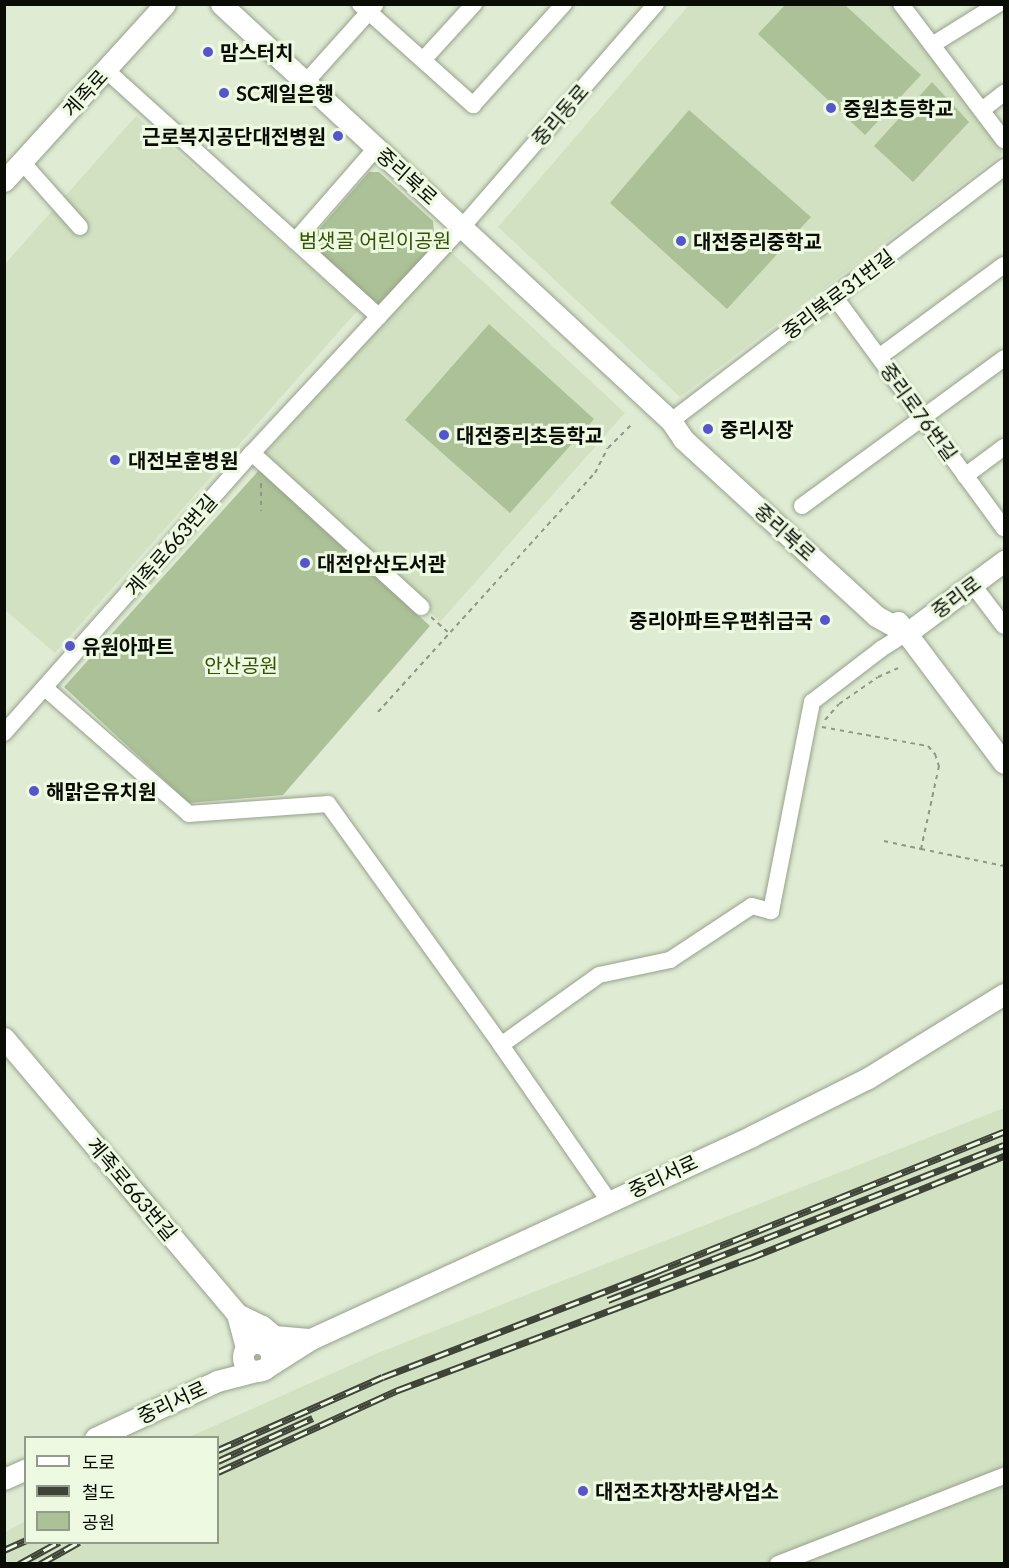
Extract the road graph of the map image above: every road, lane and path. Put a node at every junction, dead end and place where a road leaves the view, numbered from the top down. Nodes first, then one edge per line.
1 (165, 4) edge
2 (221, 4) edge
3 (474, 4) edge
4 (564, 4) edge
5 (656, 4) edge
6 (901, 4) edge
7 (998, 4) edge
8 (368, 7) edge
9 (932, 45) junction
10 (423, 60) junction
11 (106, 70) junction
12 (305, 83) junction
13 (1005, 93) edge
14 (982, 110) junction
15 (1005, 140) edge
16 (376, 148) junction
17 (22, 162) junction
18 (1005, 168) edge
19 (4, 181) edge
20 (463, 226) junction
21 (80, 227) dead end
22 (295, 241) junction
23 (1005, 265) edge
24 (834, 296) junction
25 (380, 316) junction
26 (879, 357) junction
27 (1005, 358) edge
28 (923, 418) junction
29 (672, 421) junction
30 (632, 424) dead end
31 (1004, 448) edge
32 (252, 453) junction
33 (965, 476) junction
34 (261, 481) dead end
35 (802, 506) dead end
36 (261, 511) dead end
37 (1005, 528) edge
38 (1005, 561) edge
39 (972, 585) junction
40 (421, 607) joint
41 (1005, 626) edge
42 (449, 633) junction
43 (907, 633) junction
44 (898, 668) dead end
45 (45, 688) junction
46 (378, 712) dead end
47 (4, 733) edge
48 (1005, 763) edge
49 (884, 841) dead end
50 (921, 849) junction
51 (1005, 866) edge
52 (1005, 994) edge
53 (4, 1038) edge
54 (501, 1045) junction
55 (609, 1201) junction
56 (241, 1319) junction
57 (304, 1339) junction
58 (255, 1349) junction
59 (264, 1370) junction
60 (221, 1378) junction
61 (96, 1436) edge
62 (24, 1470) edge
63 (1005, 1476) edge
64 (4, 1479) edge
65 (778, 1563) edge

1 - 11 main road, 계족로
2 - 12 main road, 중리북로
3 - 10 street
4 - 10 street
5 - 20 street, 중리동로
6 - 9 street
7 - 9 street
8 - 10 street
8 - 12 street
9 - 14 street
11 - 17 main road, 계족로
11 - 22 street
12 - 16 main road, 중리북로
13 - 14 street
14 - 15 street
16 - 20 main road, 중리북로
16 - 22 street
17 - 19 main road, 계족로
17 - 21 street
18 - 24 street, 중리북로31번길
20 - 25 street, 계족로663번길
20 - 29 main road, 중리북로
22 - 25 street
23 - 26 street
24 - 26 street, 중리로76번길
24 - 29 street, 중리북로31번길
25 - 32 street, 계족로663번길
26 - 28 street, 중리로76번길
27 - 28 street
28 - 33 street, 중리로76번길
28 - 35 street
29 - 43 main road, 중리북로
30 - 42 path
31 - 33 street
32 - 40 street
32 - 45 street, 계족로663번길
33 - 37 street, 중리로76번길
34 - 36 path
38 - 39 main road, 중리로
39 - 41 street
39 - 43 main road, 중리로
40 - 42 path
42 - 46 path
43 - 48 main road, 중리북로
43 - 54 street
44 - 50 path
45 - 47 street, 계족로663번길
45 - 54 street
49 - 50 path
50 - 51 path
52 - 55 main road, 중리서로
53 - 56 main road, 계족로663번길
54 - 55 street
55 - 57 main road, 중리서로
56 - 57 main road
56 - 58 main road
56 - 60 main road
57 - 58 main road
57 - 59 main road
58 - 59 main road
58 - 60 main road
59 - 60 main road
60 - 61 main road, 중리서로
62 - 64 main road
63 - 65 street

